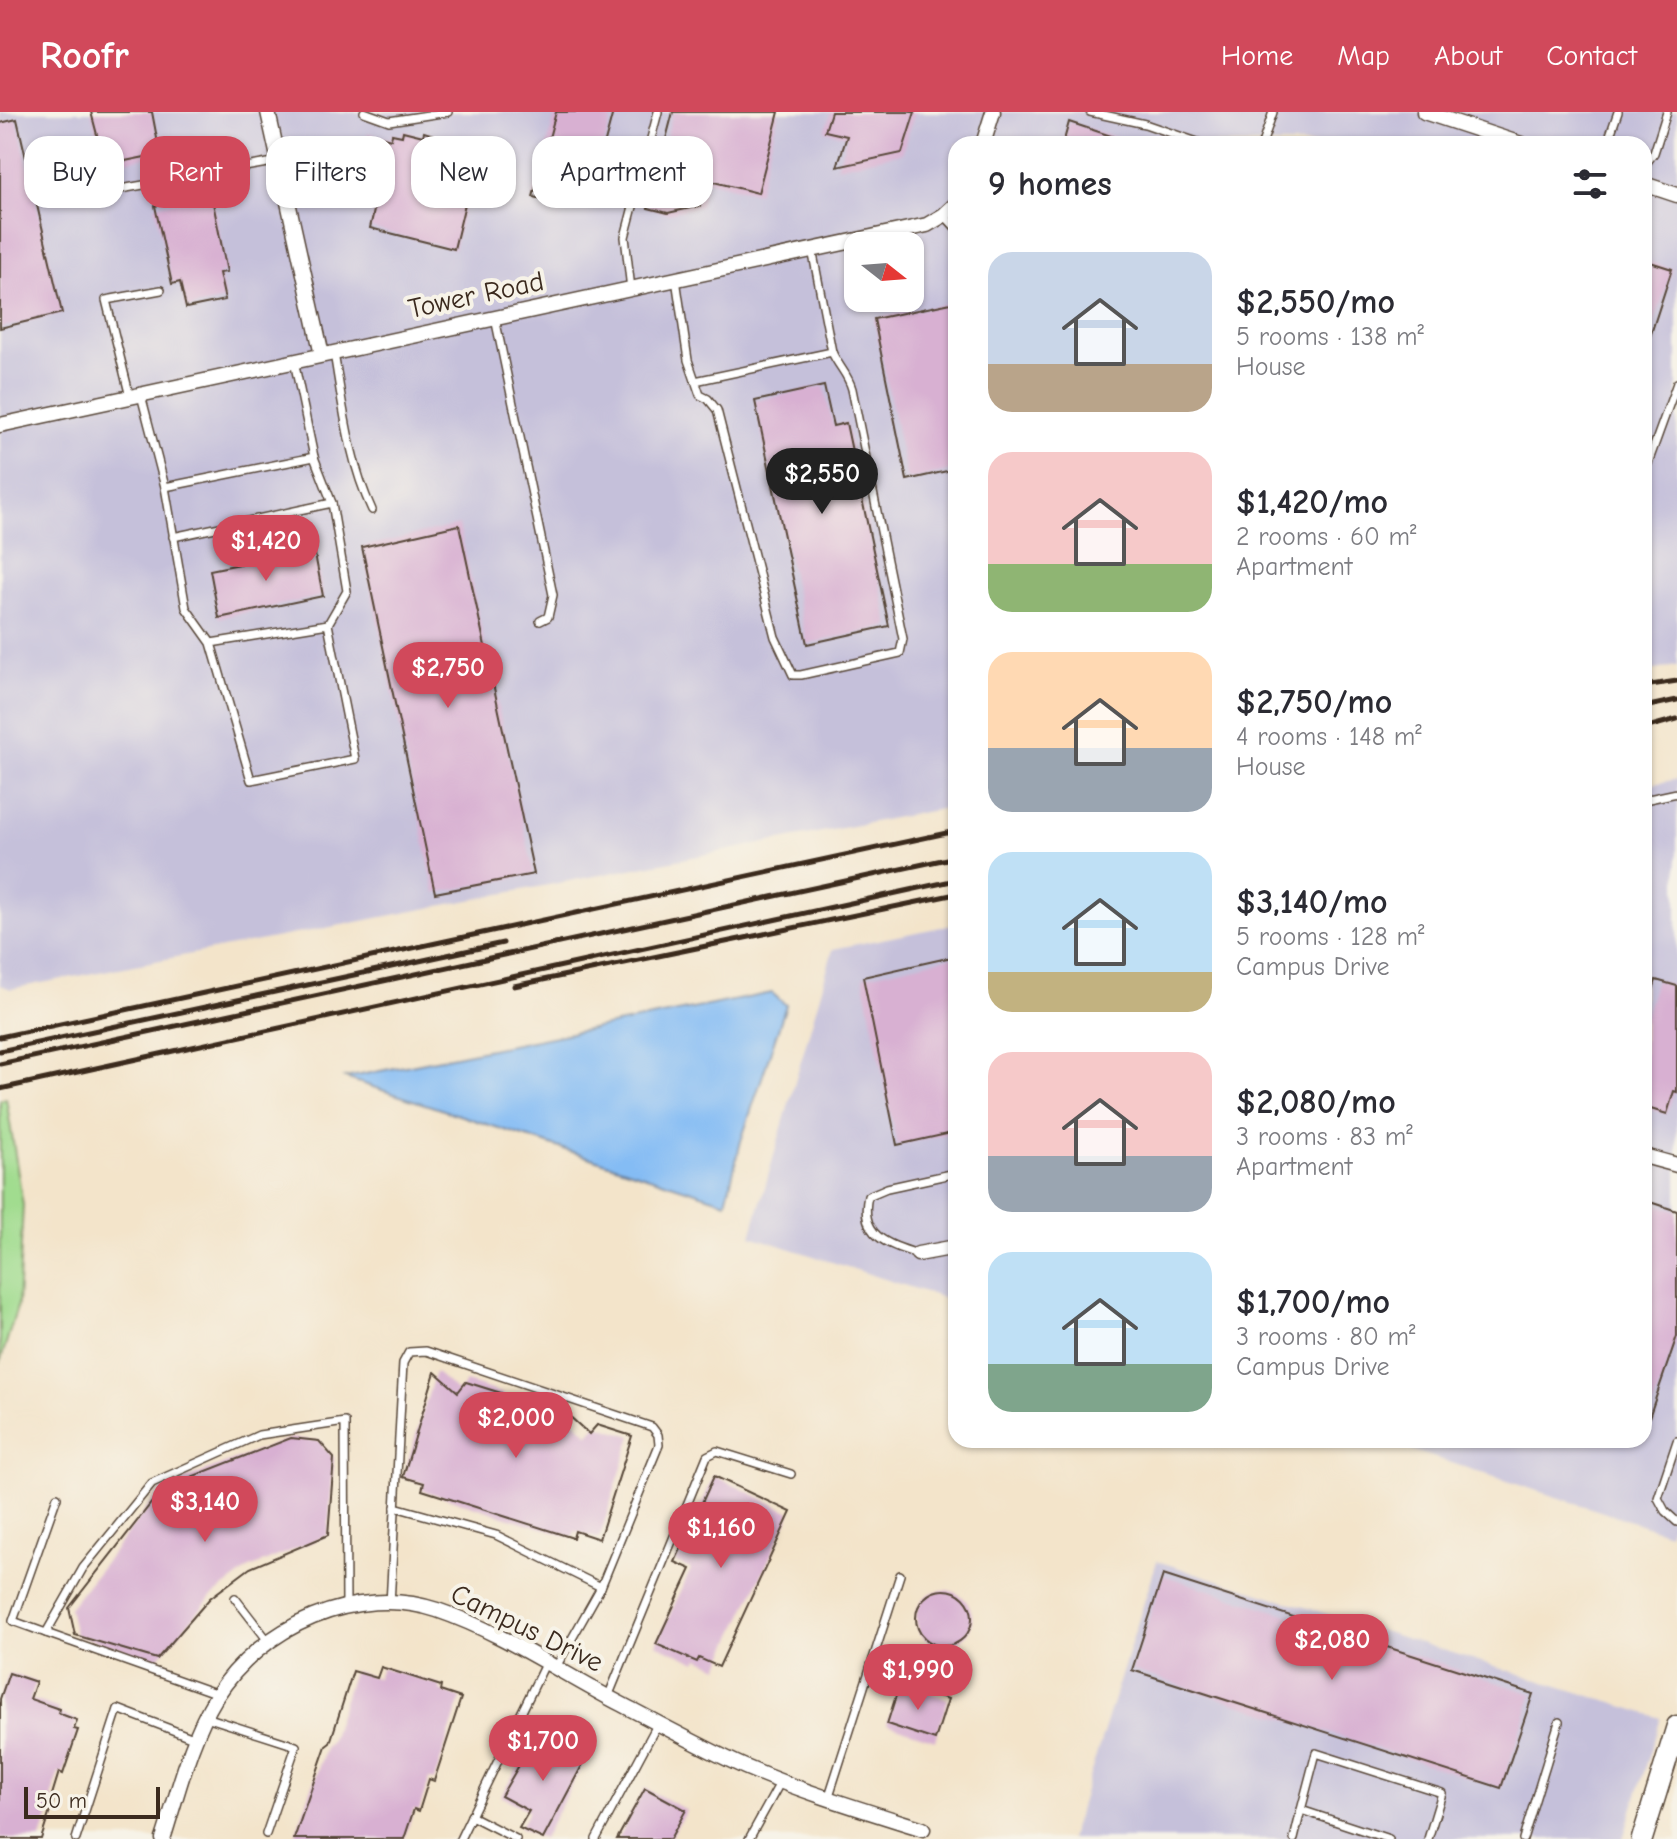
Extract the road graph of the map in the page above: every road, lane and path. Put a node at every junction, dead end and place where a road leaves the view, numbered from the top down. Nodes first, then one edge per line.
1 (268, 112) edge
2 (364, 112) edge
3 (448, 112) edge
4 (658, 112) edge
5 (993, 112) edge
6 (1090, 112) edge
7 (1273, 112) edge
8 (1424, 112) edge
9 (1618, 112) edge
10 (1667, 112) edge
11 (273, 136) edge
12 (986, 136) edge
13 (1180, 136) edge
14 (1265, 136) edge
15 (1495, 136) edge
16 (1610, 136) edge
17 (1652, 156) edge
18 (266, 163) edge
19 (1652, 187) edge
20 (124, 188) edge
21 (1677, 195) edge
22 (291, 208) edge
23 (948, 211) edge
24 (944, 215) junction
25 (948, 219) edge
26 (812, 249) junction
27 (676, 279) junction
28 (631, 289) junction
29 (161, 290) dead end
30 (495, 318) junction
31 (832, 352) junction
32 (328, 354) junction
33 (294, 361) junction
34 (695, 381) junction
35 (1677, 383) edge
36 (136, 396) junction
37 (0, 425) edge
38 (1652, 452) edge
39 (314, 457) junction
40 (165, 487) junction
41 (332, 503) junction
42 (372, 510) dead end
43 (173, 537) junction
44 (540, 621) dead end
45 (328, 624) junction
46 (211, 643) junction
47 (1677, 793) edge
48 (1652, 798) edge
49 (1652, 1158) edge
50 (1677, 1165) edge
51 (948, 1175) edge
52 (948, 1248) edge
53 (918, 1254) joint
54 (1677, 1441) edge
55 (791, 1474) dead end
56 (57, 1497) dead end
57 (395, 1507) junction
58 (1677, 1522) edge
59 (900, 1575) dead end
60 (601, 1587) junction
61 (235, 1598) dead end
62 (390, 1604) junction
63 (346, 1608) junction
64 (46, 1633) junction
65 (269, 1642) junction
66 (550, 1666) junction
67 (218, 1694) junction
68 (608, 1697) junction
69 (206, 1717) junction
70 (1559, 1722) dead end
71 (658, 1723) junction
72 (1677, 1726) edge
73 (196, 1739) junction
74 (781, 1781) junction
75 (828, 1799) junction
76 (1301, 1810) junction
77 (471, 1816) junction
78 (923, 1829) dead end
79 (266, 1834) dead end
80 (76, 1839) edge
81 (163, 1839) edge
82 (460, 1839) edge
83 (516, 1839) edge
84 (596, 1839) edge
85 (749, 1839) edge
86 (1294, 1839) edge
87 (1389, 1839) edge
88 (1428, 1839) edge
89 (1523, 1839) edge
90 (1642, 1839) edge

1 - 11 street
2 - 3 lane
4 - 28 lane
5 - 12 street
6 - 13 lane
7 - 14 lane
8 - 15 street
9 - 16 lane
10 - 17 lane
18 - 20 lane
19 - 21 street
22 - 32 street
23 - 24 street, Tower Road
24 - 25 lane
24 - 26 street, Tower Road
26 - 27 street, Tower Road
26 - 31 lane
27 - 28 street, Tower Road
27 - 34 lane
28 - 30 street, Tower Road
29 - 36 lane
30 - 32 street, Tower Road
30 - 44 lane
31 - 34 lane
31 - 34 lane
32 - 33 street, Tower Road
32 - 42 lane
33 - 36 street, Tower Road
33 - 39 lane
35 - 38 lane
36 - 37 street, Tower Road
36 - 40 lane
39 - 40 lane
39 - 41 lane
40 - 43 lane
41 - 43 lane
41 - 45 lane
43 - 46 lane
45 - 46 lane
45 - 46 lane
47 - 48 lane
49 - 50 street
51 - 53 lane
52 - 53 street
54 - 58 lane
55 - 68 lane
56 - 64 lane
57 - 60 lane
57 - 60 lane
57 - 62 lane
59 - 75 lane
60 - 66 lane
61 - 65 lane
62 - 63 street, Campus Drive
62 - 66 street, Campus Drive
63 - 64 lane
63 - 65 street, Campus Drive
64 - 67 lane
65 - 67 street, Campus Drive
66 - 68 street, Campus Drive
66 - 77 lane
67 - 69 street, Campus Drive
68 - 71 street, Campus Drive
69 - 73 street, Campus Drive
69 - 79 lane
70 - 89 lane
71 - 74 street, Campus Drive
71 - 84 lane
72 - 90 street
73 - 80 lane
73 - 81 street, Campus Drive
74 - 75 street, Campus Drive
74 - 85 lane
75 - 78 street, Campus Drive
76 - 86 lane
76 - 87 lane
76 - 88 lane
77 - 82 lane
77 - 83 lane

